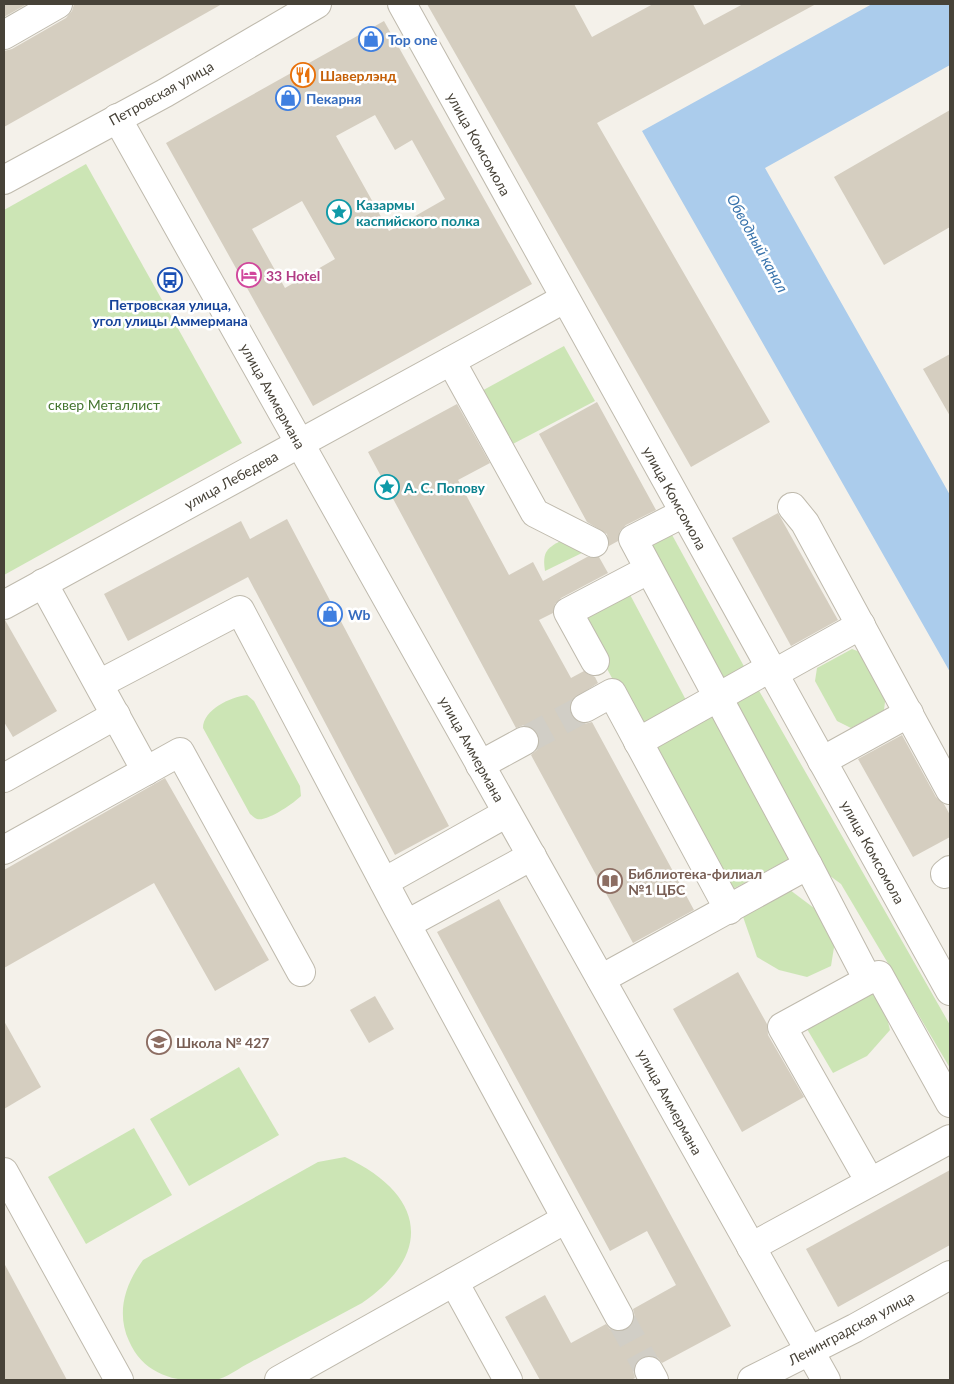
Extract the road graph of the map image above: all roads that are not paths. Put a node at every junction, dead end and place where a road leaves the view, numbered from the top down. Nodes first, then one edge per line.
1 (58, 4) edge
2 (318, 4) edge
3 (402, 4) edge
4 (4, 35) edge
5 (117, 118) junction
6 (4, 180) edge
7 (564, 299) junction
8 (451, 361) junction
9 (300, 443) junction
10 (792, 507) dead end
11 (684, 513) junction
12 (594, 543) dead end
13 (648, 570) junction
14 (43, 583) junction
15 (4, 605) edge
16 (861, 625) junction
17 (594, 661) dead end
18 (772, 671) junction
19 (99, 684) junction
20 (718, 697) junction
21 (585, 708) tunnel mouth
22 (909, 713) junction
23 (116, 716) junction
24 (524, 741) tunnel mouth
25 (638, 742) junction
26 (822, 761) junction
27 (480, 764) junction
28 (146, 771) junction
29 (4, 778) edge
30 (950, 790) edge
31 (508, 813) junction
32 (4, 850) edge
33 (532, 856) junction
34 (808, 865) junction
35 (384, 882) junction
36 (729, 910) junction
37 (407, 924) junction
38 (941, 954) edge
39 (301, 972) dead end
40 (601, 978) junction
41 (868, 980) junction
42 (950, 991) edge
43 (950, 1102) edge
44 (950, 1139) edge
45 (4, 1172) edge
46 (870, 1182) junction
47 (13, 1210) edge
48 (566, 1219) junction
49 (751, 1247) junction
50 (950, 1275) edge
51 (454, 1282) junction
52 (619, 1316) tunnel mouth
53 (810, 1351) junction
54 (285, 1379) edge
55 (119, 1380) edge
56 (508, 1380) edge
57 (752, 1380) edge
58 (826, 1380) edge

1 - 4 street
2 - 5 street, Петровская улица
3 - 7 street, улица Комсомола
5 - 6 street, Петровская улица
5 - 9 street, улица Аммермана
7 - 8 street, улица Лебедева
7 - 11 street, улица Комсомола
8 - 9 street, улица Лебедева
8 - 12 street
9 - 14 street, улица Лебедева
9 - 27 street, улица Аммермана
10 - 16 street
11 - 13 street
11 - 18 street, улица Комсомола
13 - 17 street
13 - 20 street
14 - 15 street, улица Лебедева
14 - 19 street
16 - 18 street
16 - 22 street
18 - 20 street
18 - 26 street, улица Комсомола
19 - 23 street
19 - 35 street
20 - 25 street
20 - 34 street
21 - 25 street
22 - 26 street
22 - 30 street
23 - 28 street
23 - 29 street
24 - 27 street
25 - 36 street
26 - 38 street, улица Комсомола
27 - 31 street, улица Аммермана
28 - 32 street
28 - 39 street
31 - 33 street, улица Аммермана
31 - 35 street
33 - 37 street
33 - 40 street, улица Аммермана
34 - 36 street
34 - 41 street
35 - 37 street
36 - 40 street
37 - 48 street
38 - 42 street, улица Комсомола
40 - 49 street, улица Аммермана
41 - 43 street
41 - 46 street
44 - 46 street
45 - 47 street
46 - 49 street
47 - 55 street
48 - 51 street
48 - 52 street
49 - 53 street, улица Аммермана
50 - 53 street, Ленинградская улица
51 - 54 street
51 - 56 street
53 - 57 street, Ленинградская улица
53 - 58 street, улица Аммермана

